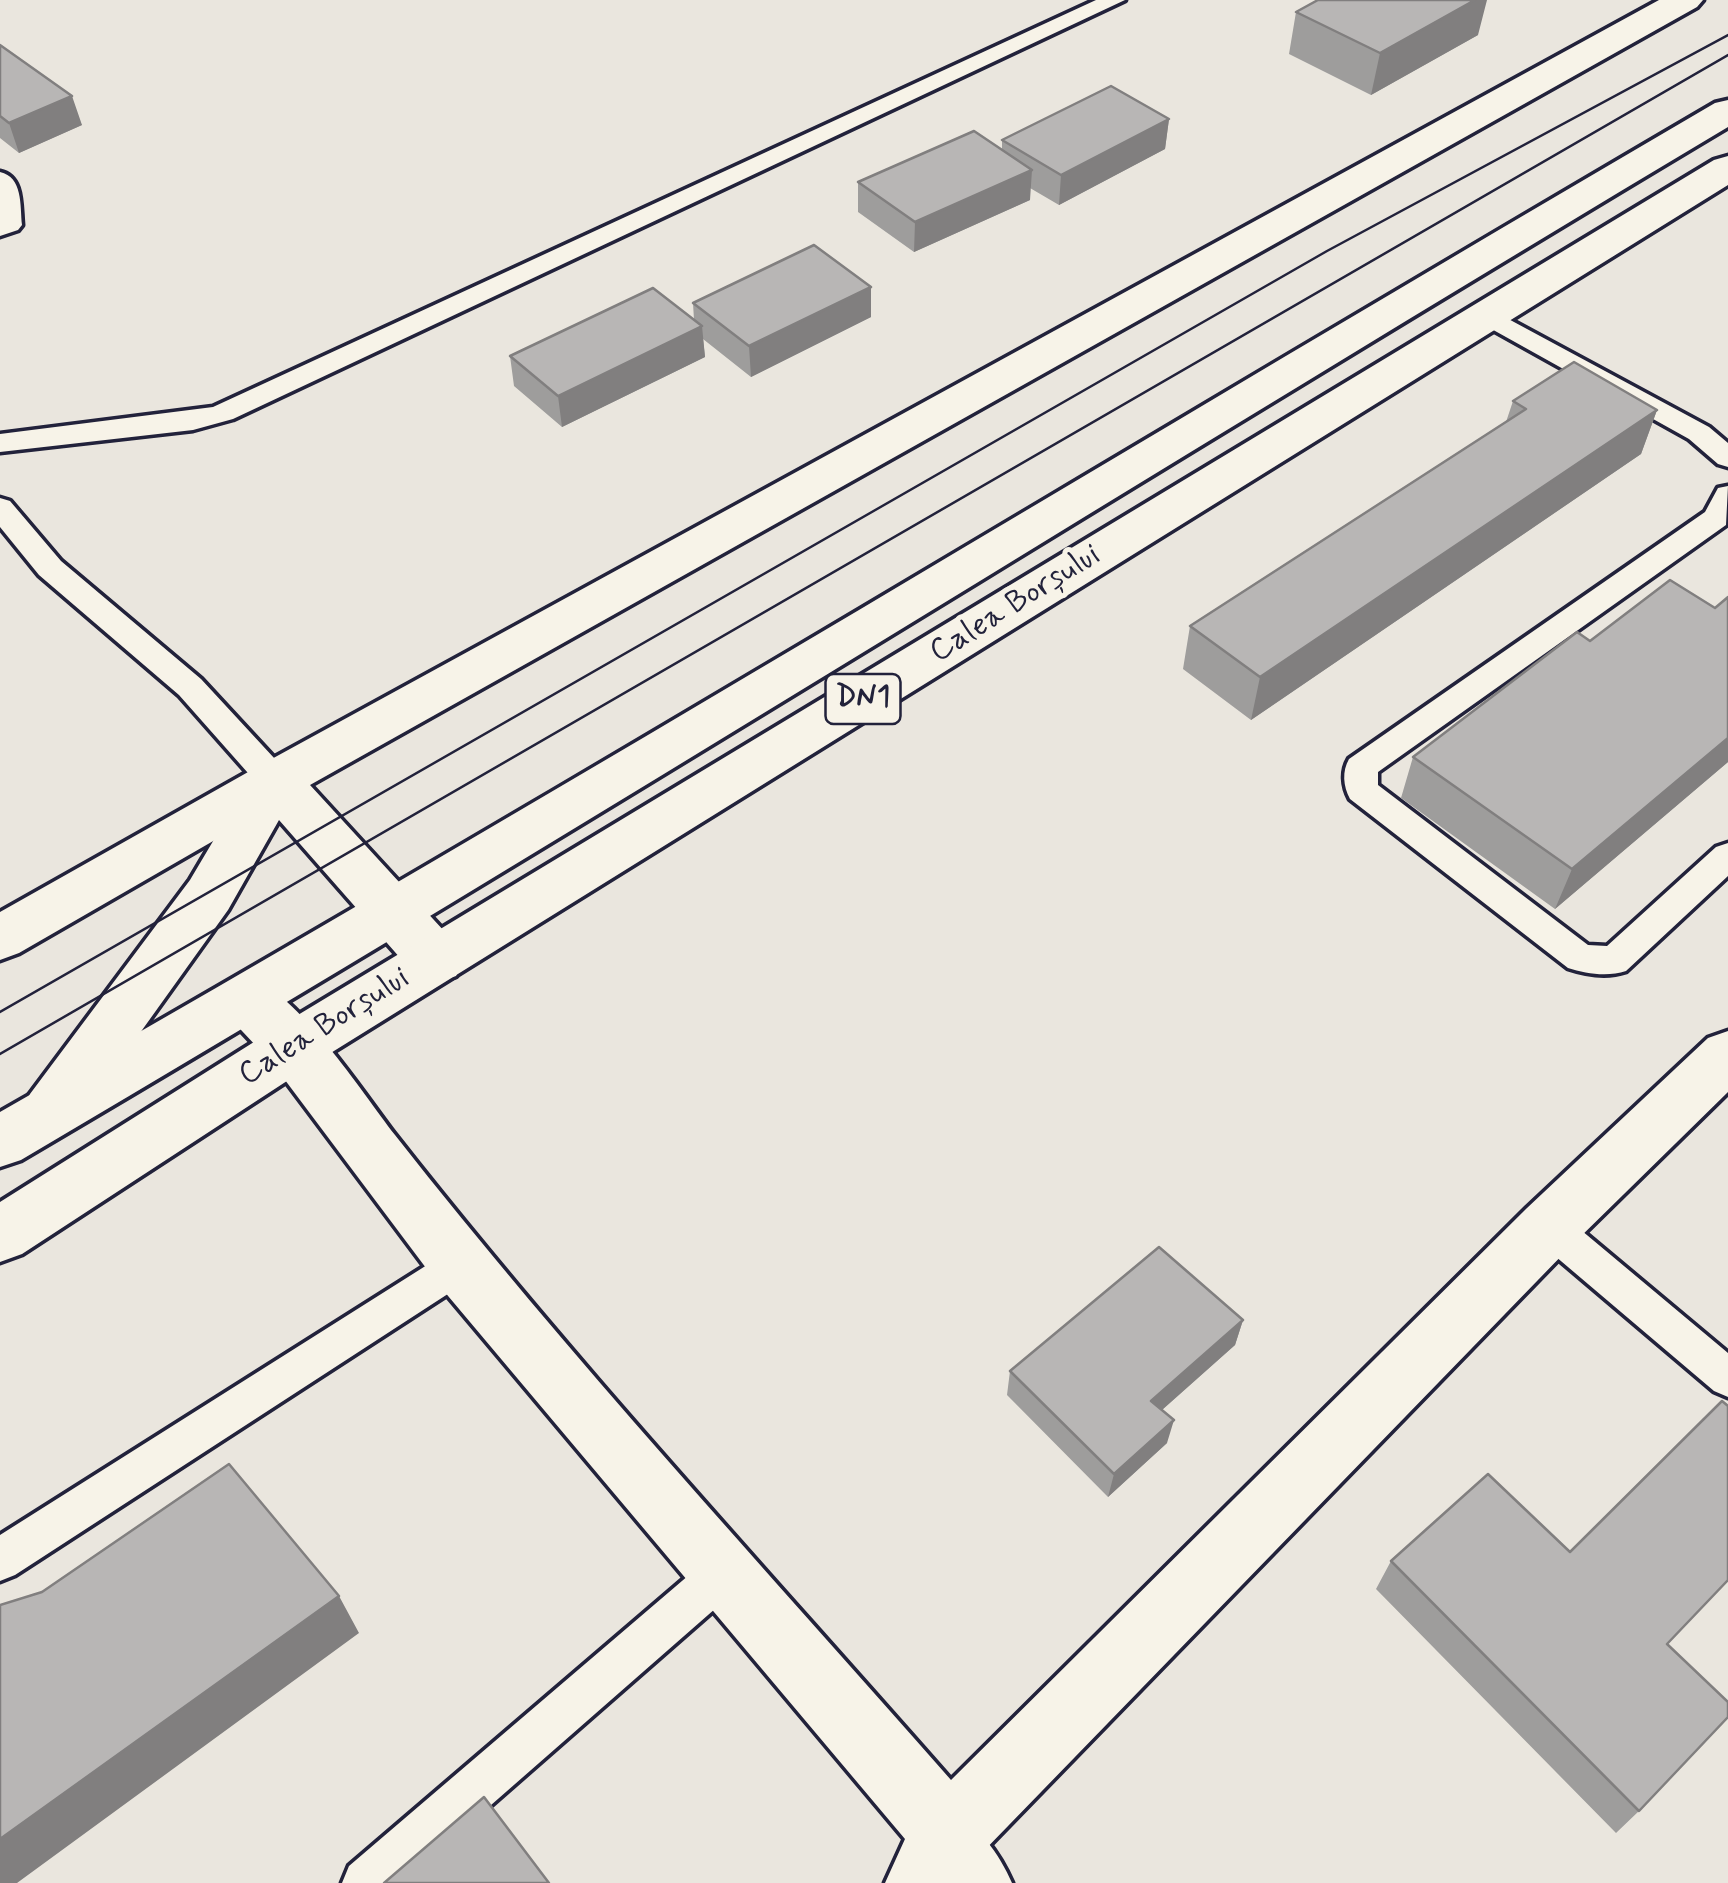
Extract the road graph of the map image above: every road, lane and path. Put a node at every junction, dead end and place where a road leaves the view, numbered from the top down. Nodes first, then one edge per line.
1 (1114, 0) edge
2 (1686, 0) edge
3 (1728, 111) edge
4 (1728, 168) edge
5 (0, 179) edge
6 (0, 228) edge
7 (1488, 316) junction
8 (0, 444) edge
9 (1728, 458) edge
10 (0, 508) edge
11 (1724, 512) edge
12 (276, 781) junction
13 (1728, 856) edge
14 (394, 914) junction
15 (4, 931) edge
16 (436, 960) junction
17 (247, 999) junction
18 (292, 1047) junction
19 (1728, 1055) edge
20 (51, 1112) junction
21 (0, 1142) edge
22 (1549, 1227) junction
23 (0, 1235) edge
24 (460, 1265) junction
25 (1728, 1378) edge
26 (0, 1560) edge
27 (725, 1572) junction
28 (953, 1867) edge
29 (366, 1883) edge

1 - 8 lane
2 - 12 street
3 - 14 street, Calea Borșului / DN1
4 - 7 street, Calea Borșului / DN1
5 - 6 lane
7 - 9 lane
7 - 16 street, Calea Borșului / DN1
10 - 12 lane
11 - 13 lane
12 - 14 street
12 - 15 street
12 - 20 street
14 - 16 street
14 - 17 street, Calea Borșului / DN1
16 - 18 street, Calea Borșului / DN1
17 - 18 street
17 - 20 street, Calea Borșului / DN1
18 - 23 street, Calea Borșului / DN1
18 - 24 street
19 - 22 street
20 - 21 street, Calea Borșului / DN1
22 - 25 lane
22 - 28 street
24 - 26 lane
24 - 27 street
27 - 28 street
27 - 29 lane

